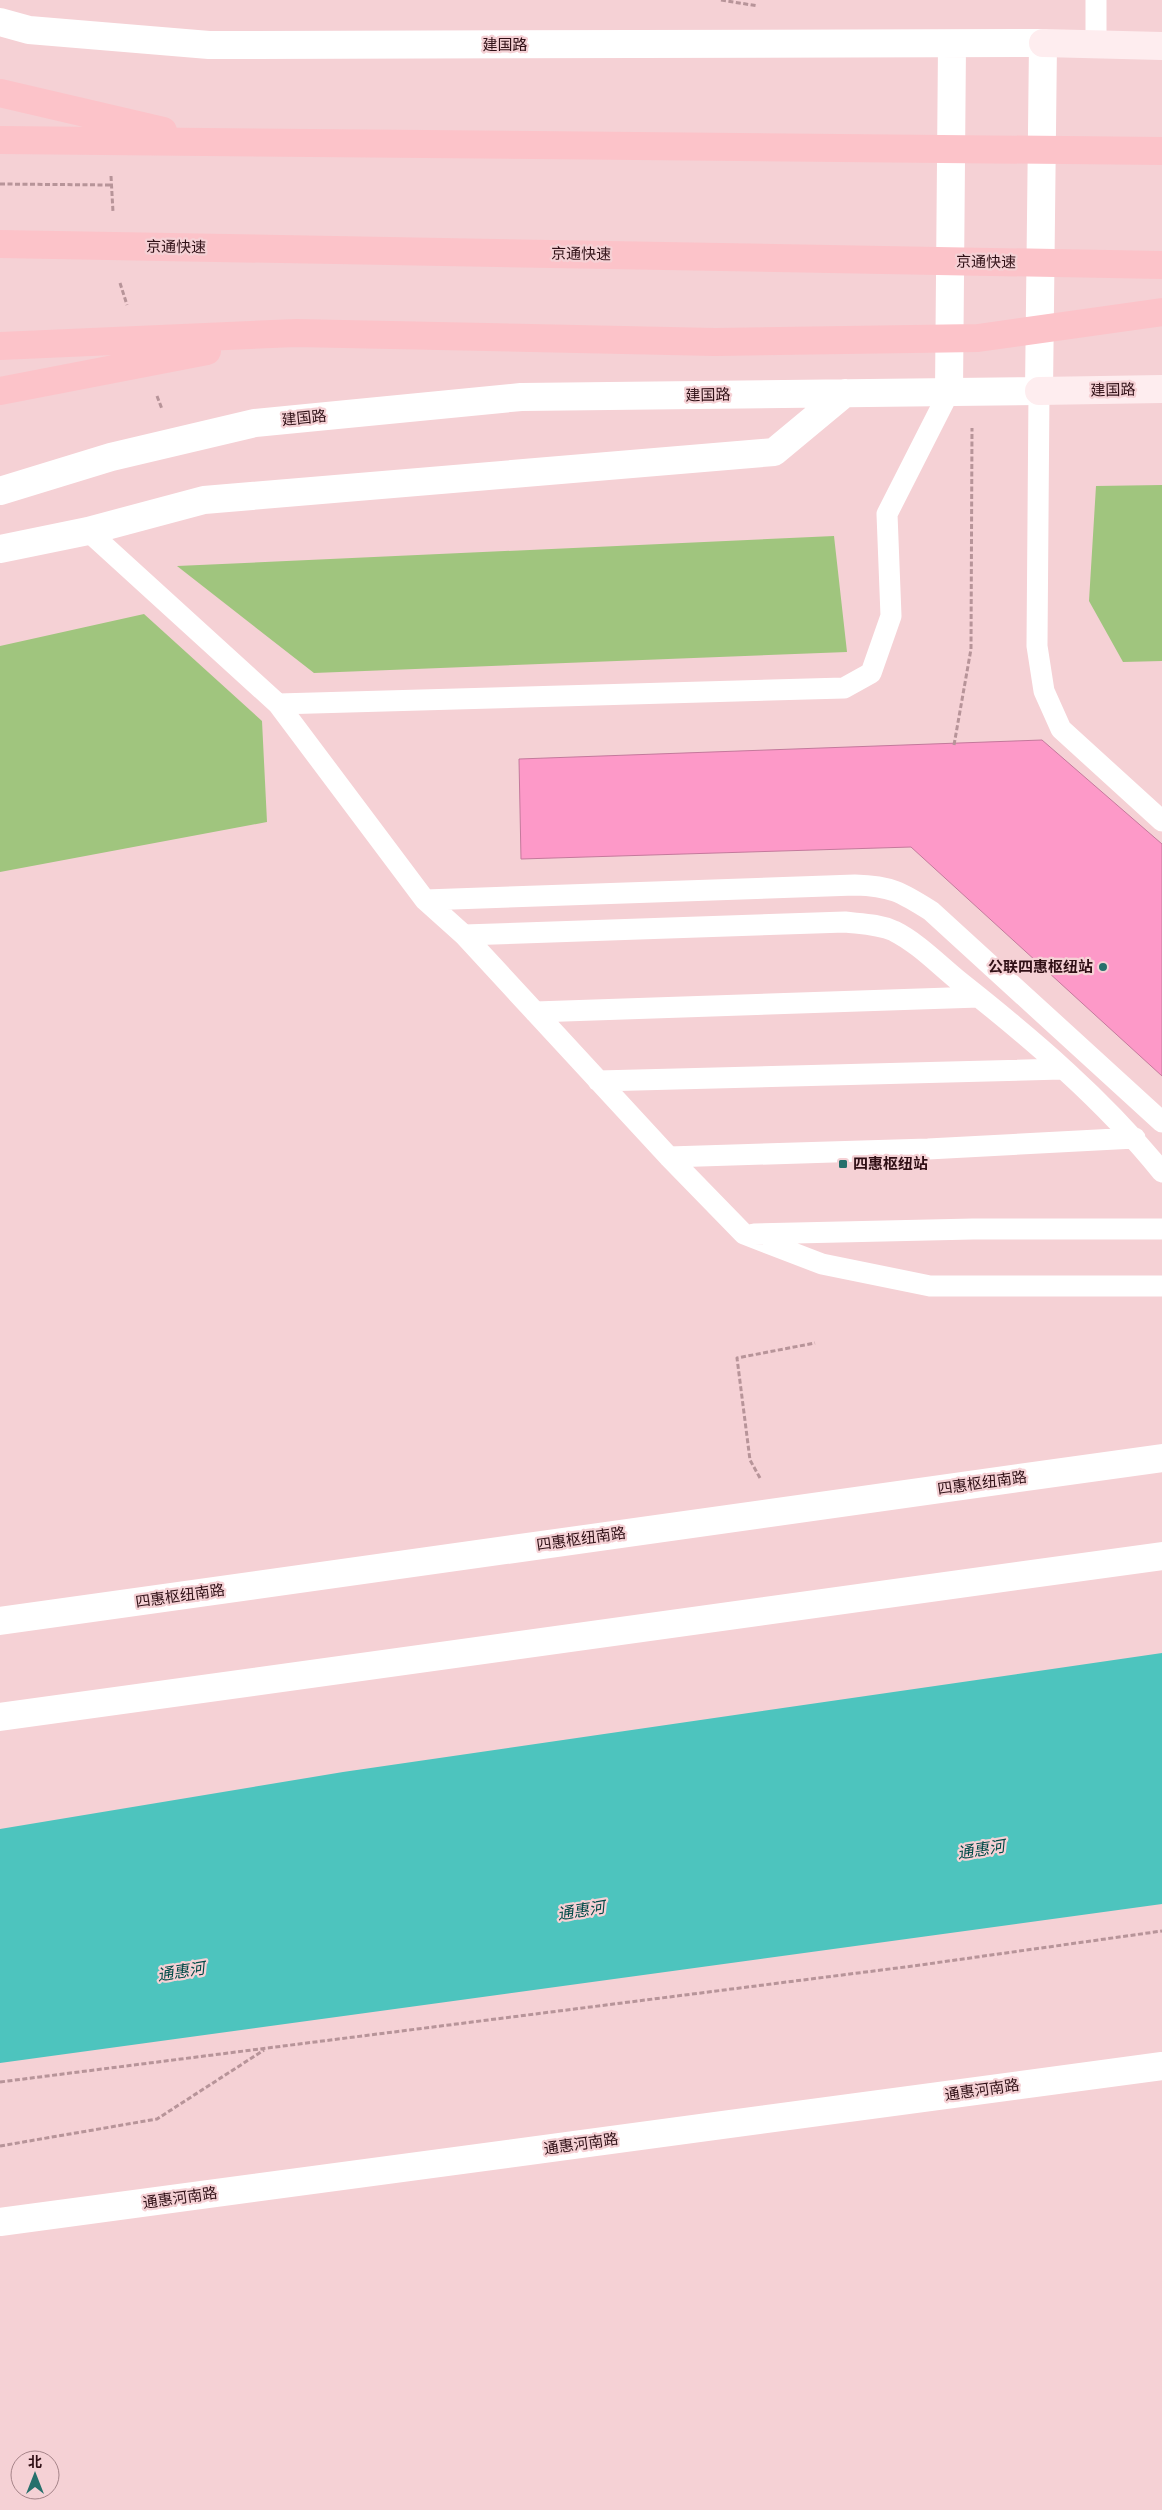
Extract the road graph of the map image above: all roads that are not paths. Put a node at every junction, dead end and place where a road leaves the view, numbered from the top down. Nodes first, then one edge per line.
1 (1096, 0) edge
2 (0, 22) edge
3 (1043, 43) junction
4 (952, 45) junction
5 (1096, 45) junction
6 (1162, 46) edge
7 (0, 93) edge
8 (0, 140) edge
9 (216, 143) junction
10 (1162, 151) edge
11 (0, 244) edge
12 (1162, 265) edge
13 (1162, 312) edge
14 (296, 333) junction
15 (0, 346) edge
16 (1162, 389) edge
17 (0, 391) edge
18 (1038, 391) junction
19 (949, 392) junction
20 (845, 393) junction
21 (0, 491) edge
22 (88, 531) junction
23 (0, 549) edge
24 (278, 704) junction
25 (1157, 812) edge
26 (425, 900) junction
27 (464, 935) junction
28 (979, 997) junction
29 (535, 1012) junction
30 (1062, 1069) junction
31 (598, 1081) junction
32 (1162, 1122) edge
33 (1135, 1138) junction
34 (669, 1158) junction
35 (1162, 1172) edge
36 (1162, 1229) edge
37 (744, 1234) junction
38 (1162, 1286) edge
39 (1162, 1458) edge
40 (1162, 1556) edge
41 (0, 1621) edge
42 (0, 1717) edge
43 (1162, 2066) edge
44 (0, 2222) edge

1 - 5 lane
2 - 4 street, 建国路
3 - 4 street, 建国路
3 - 5 main road
3 - 18 street
4 - 19 street
5 - 6 main road
7 - 9 highway
8 - 9 highway
9 - 10 highway
11 - 12 highway, 京通快速
13 - 14 highway
14 - 15 highway
14 - 17 highway
16 - 18 main road, 建国路
18 - 19 street, 建国路
18 - 25 lane
19 - 20 street, 建国路
19 - 24 lane
20 - 21 street, 建国路
20 - 22 street
22 - 23 street
22 - 24 lane
24 - 26 lane
26 - 27 lane
26 - 32 lane
27 - 28 lane
27 - 29 lane
28 - 29 lane
28 - 30 lane
29 - 31 lane
30 - 31 lane
30 - 33 lane
31 - 34 lane
33 - 34 lane
33 - 35 lane
34 - 37 lane
36 - 37 lane
37 - 38 lane
39 - 41 street, 四惠枢纽南路
40 - 42 street
43 - 44 street, 通惠河南路

